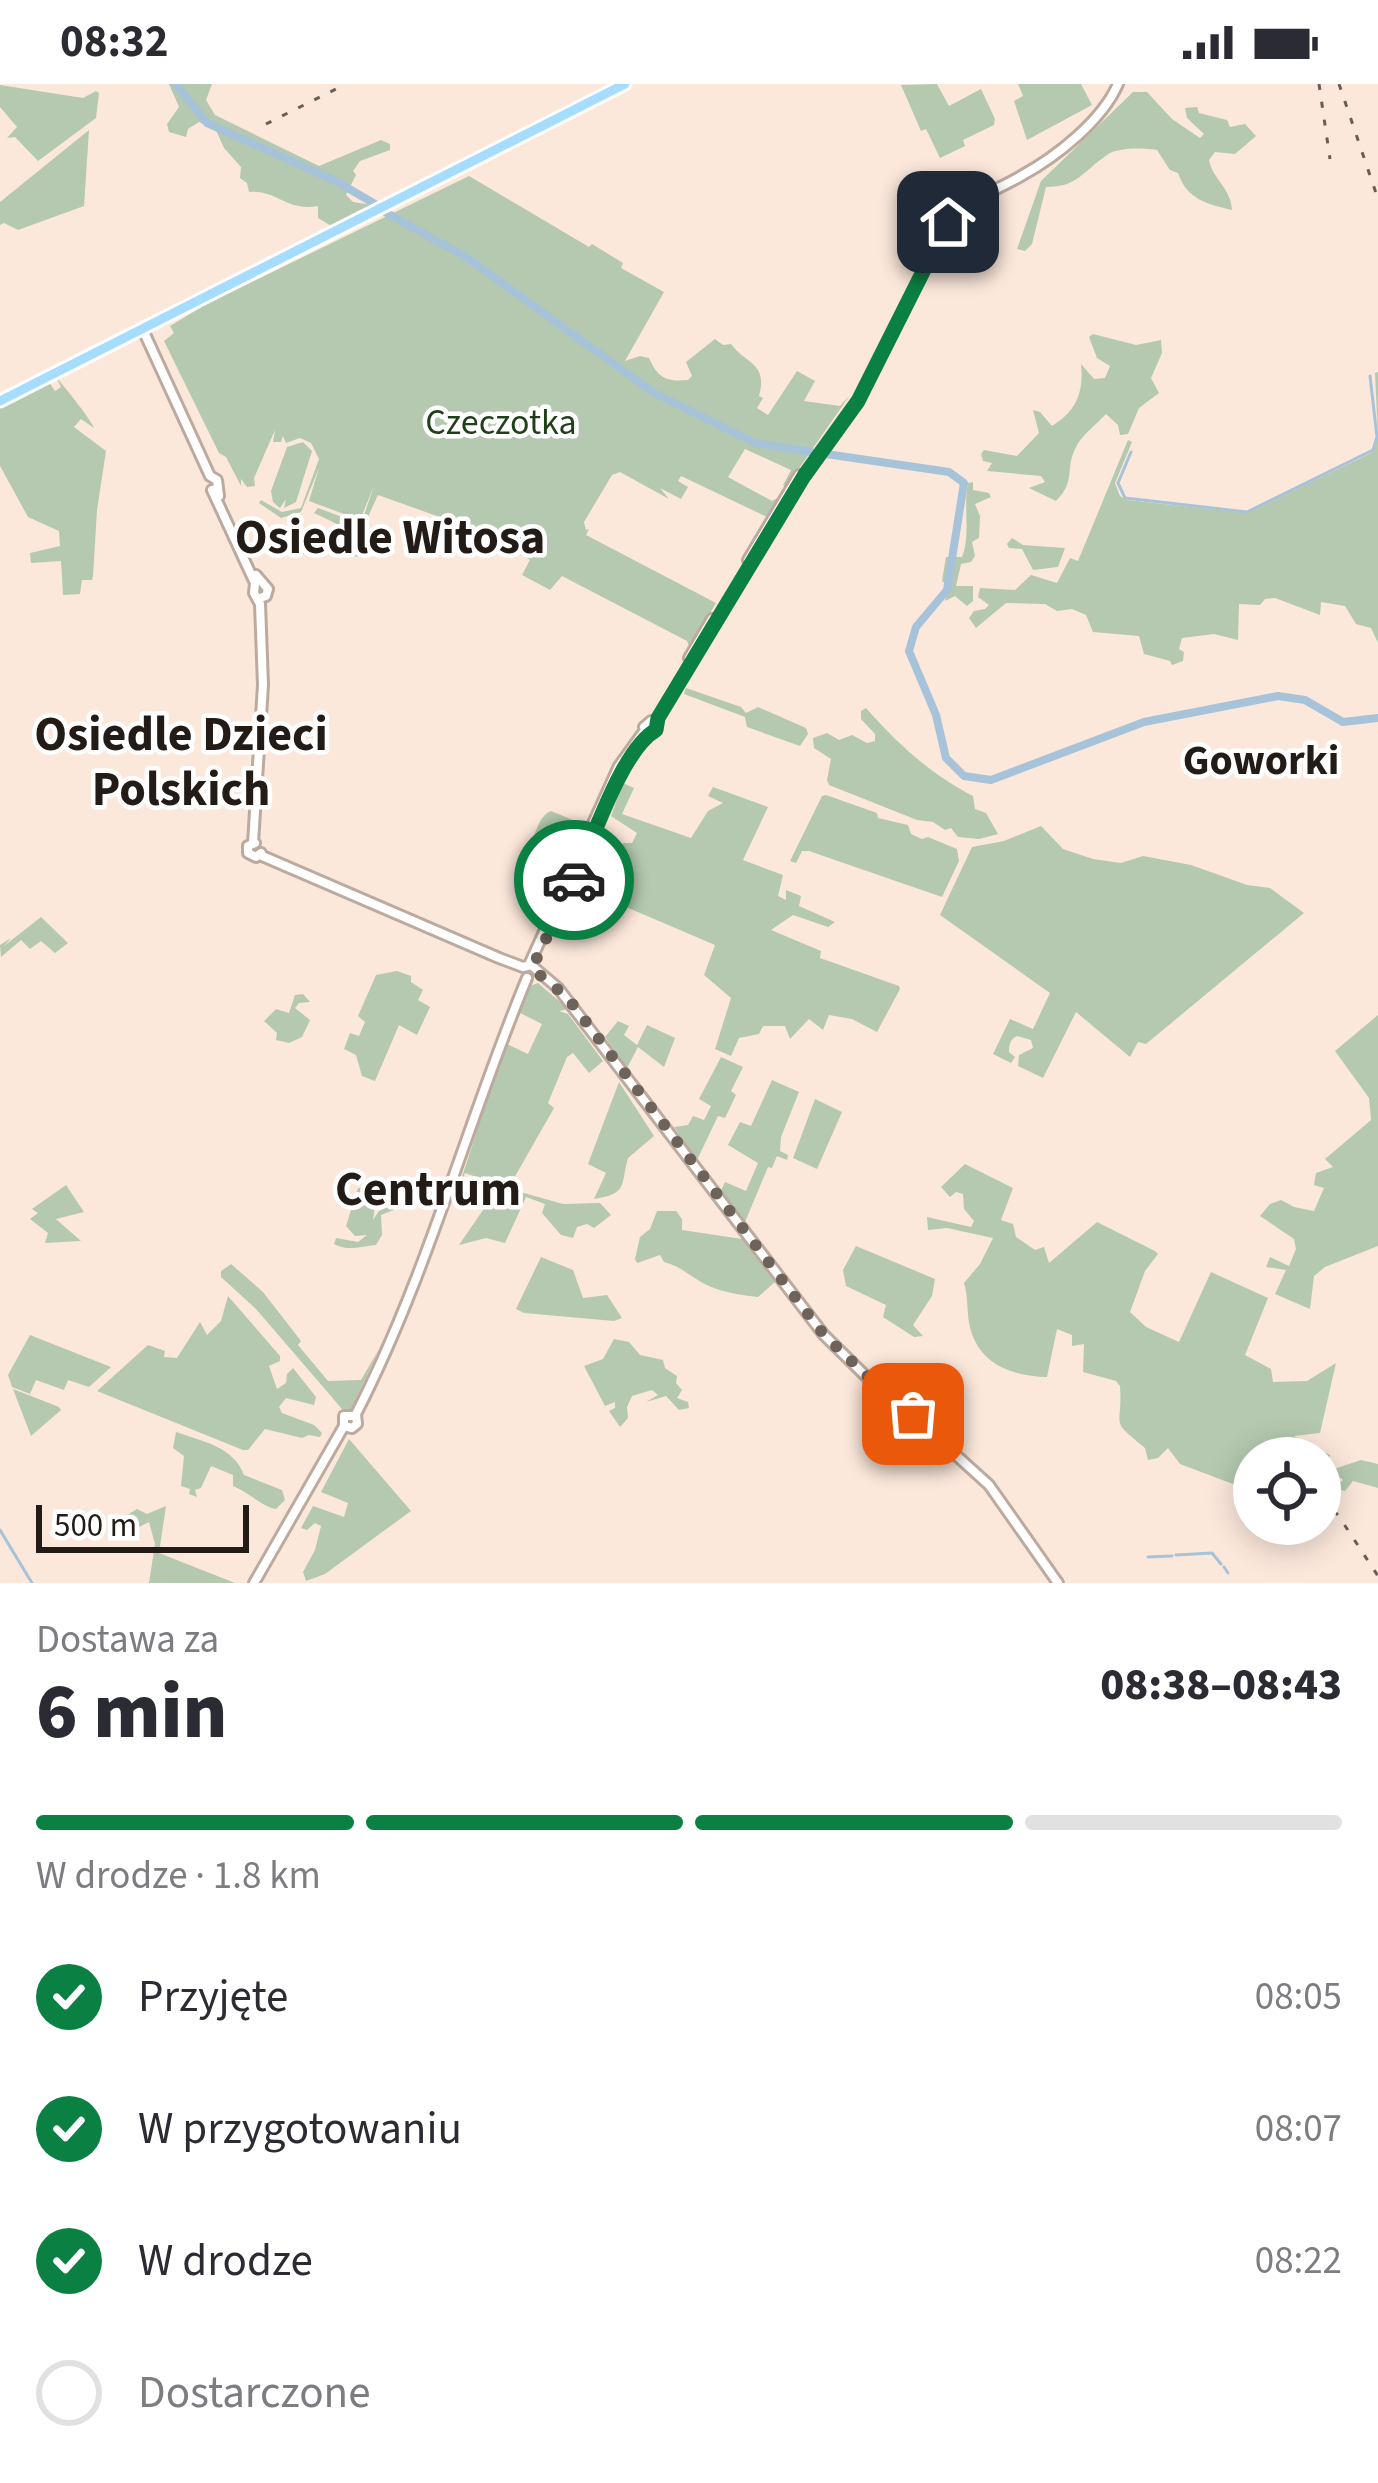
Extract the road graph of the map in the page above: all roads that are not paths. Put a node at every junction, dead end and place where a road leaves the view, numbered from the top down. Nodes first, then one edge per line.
1 (626, 84) edge
2 (1115, 84) edge
3 (142, 328) junction
4 (0, 399) edge
5 (528, 971) junction
6 (257, 1583) edge
7 (1058, 1583) edge

1 - 3 main road
2 - 5 main road
3 - 4 main road
3 - 5 main road
5 - 6 main road
5 - 7 main road

